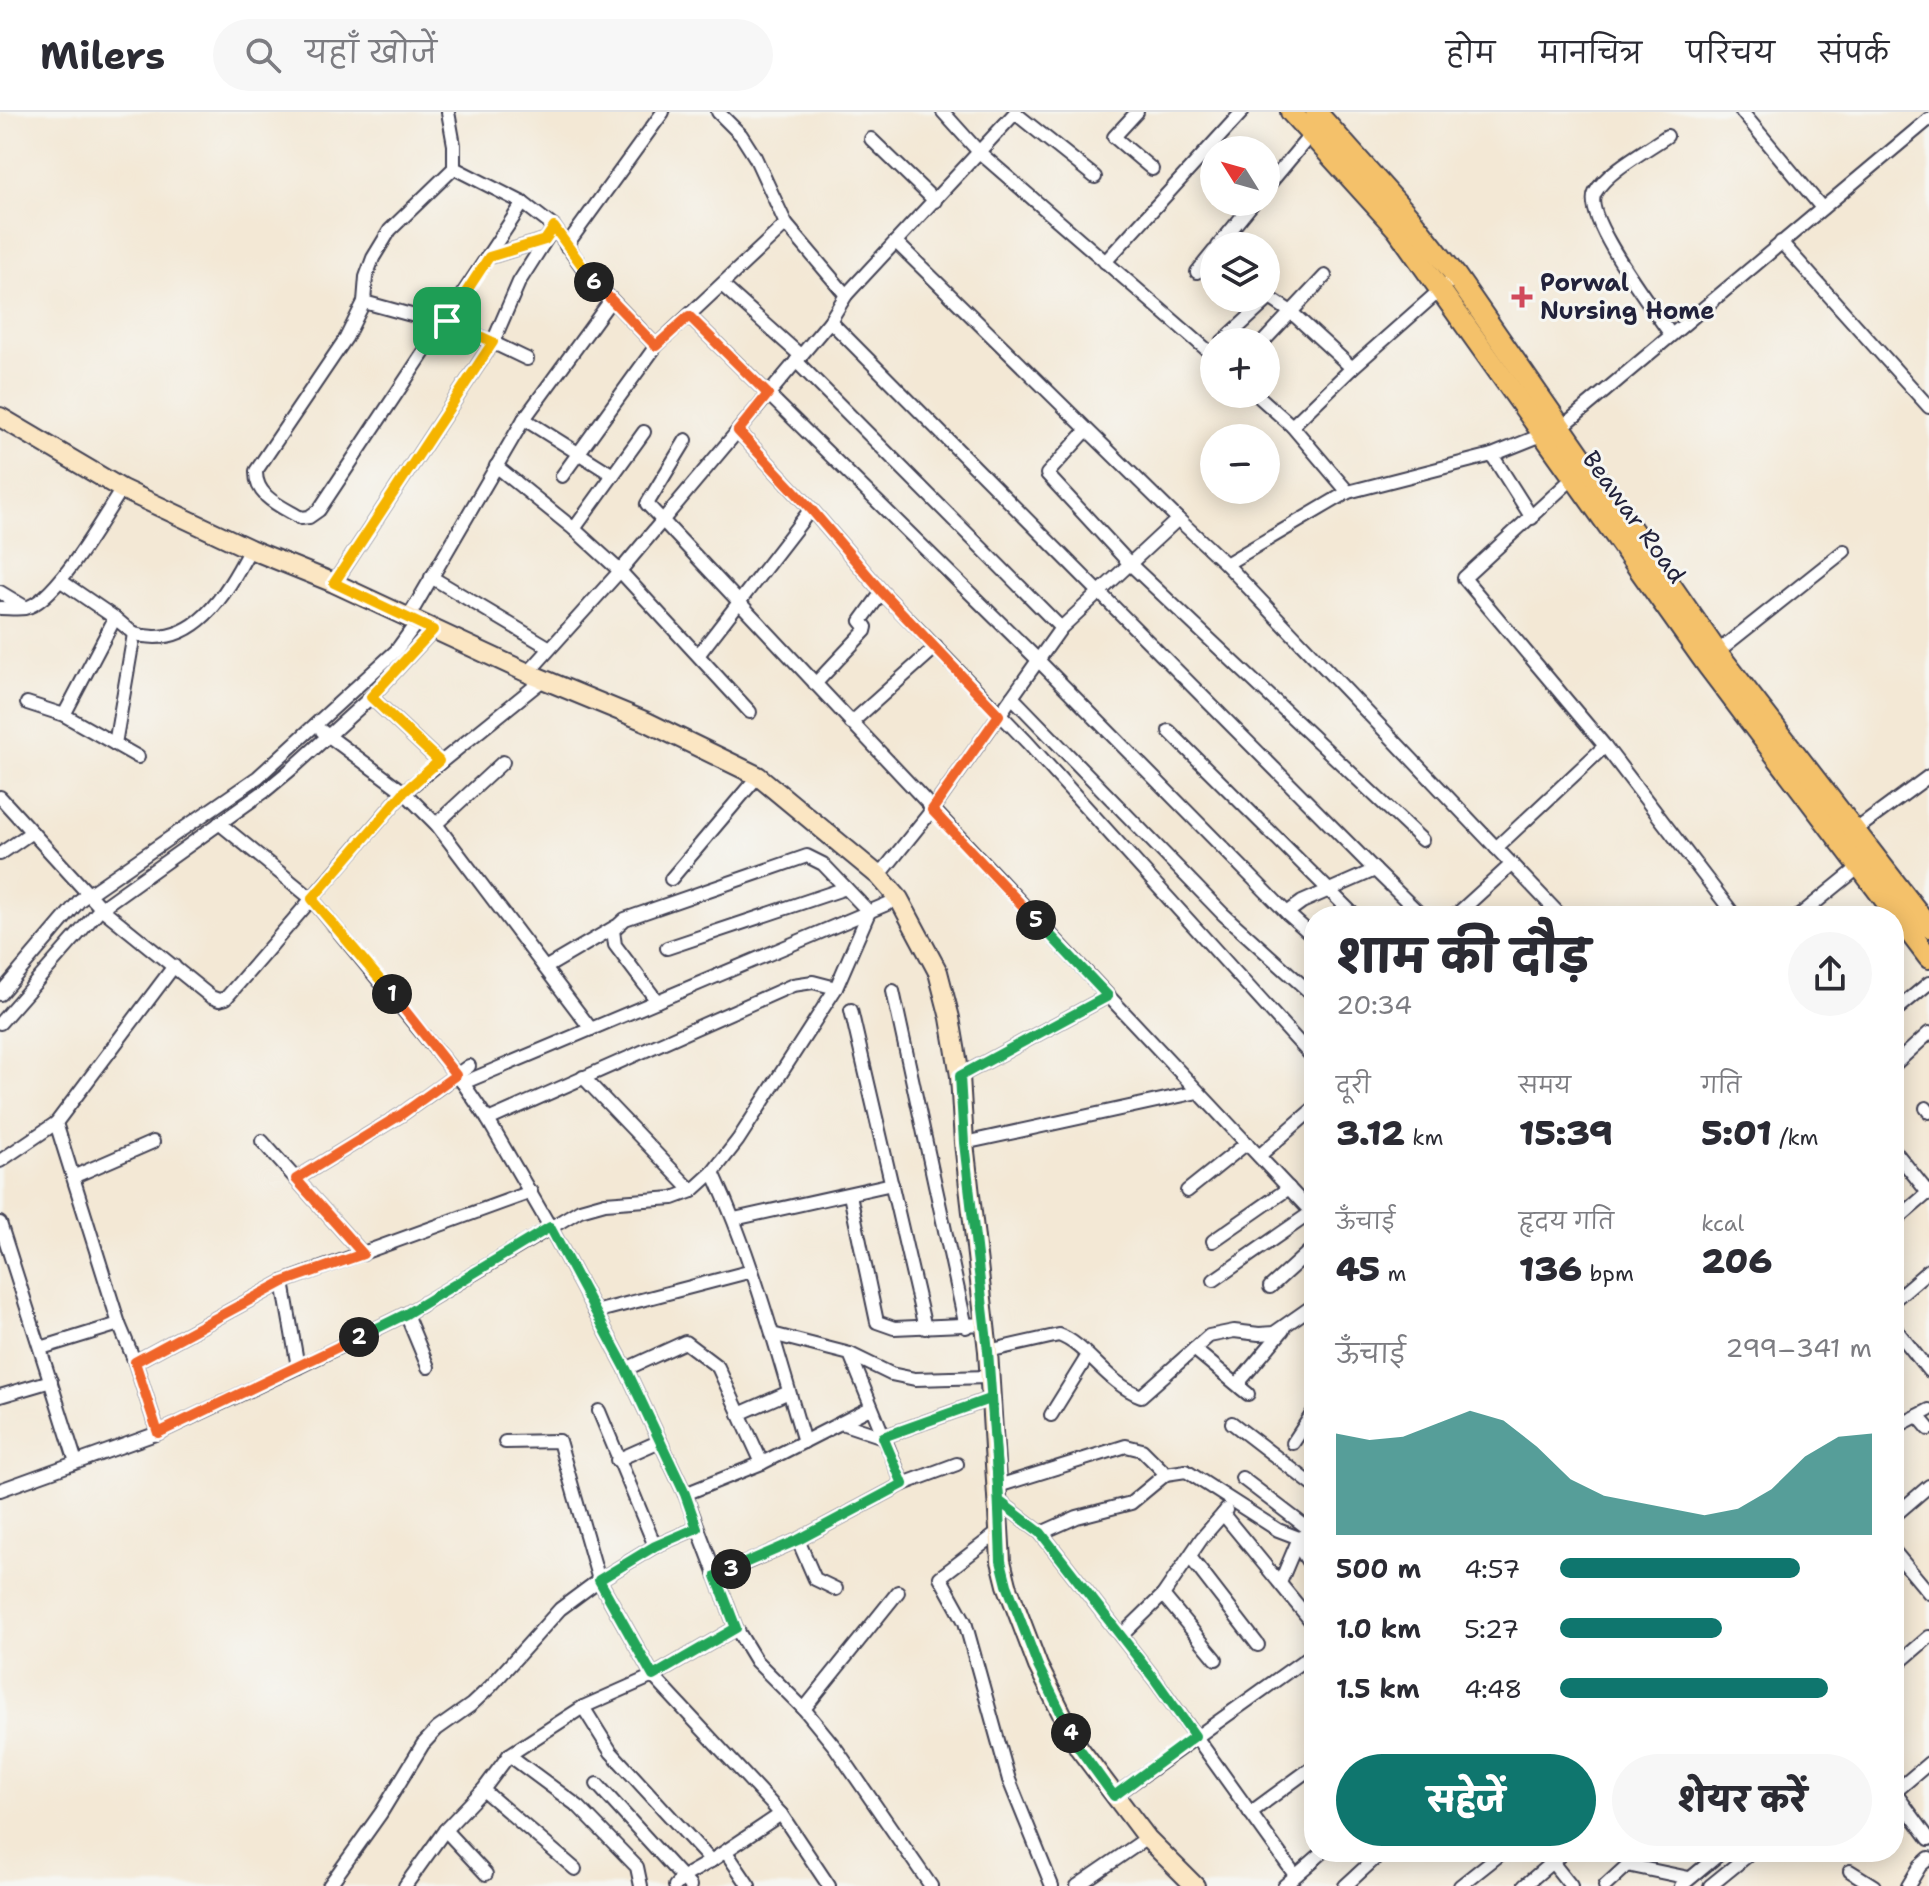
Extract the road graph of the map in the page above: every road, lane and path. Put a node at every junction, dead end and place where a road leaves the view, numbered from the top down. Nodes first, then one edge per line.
1 (448, 112) edge
2 (663, 112) edge
3 (718, 112) edge
4 (943, 112) edge
5 (1016, 112) edge
6 (1137, 112) edge
7 (1242, 112) edge
8 (1291, 112) edge
9 (1316, 112) edge
10 (1742, 112) edge
11 (1929, 119) edge
12 (1312, 133) junction
13 (1224, 136) edge
14 (1667, 136) dead end
15 (871, 139) dead end
16 (979, 152) junction
17 (1200, 164) edge
18 (454, 168) junction
19 (1152, 169) dead end
20 (1280, 171) edge
21 (1362, 176) junction
22 (1095, 177) dead end
23 (935, 201) junction
24 (523, 203) junction
25 (1822, 208) junction
26 (1243, 216) edge
27 (786, 224) junction
28 (554, 227) junction
29 (1229, 232) edge
30 (545, 240) junction
31 (896, 242) junction
32 (1781, 242) junction
33 (569, 250) junction
34 (489, 257) junction
35 (1105, 262) junction
36 (1200, 268) edge
37 (1197, 272) dead end
38 (1325, 276) dead end
39 (1449, 283) junction
40 (723, 286) junction
41 (846, 295) junction
42 (611, 300) junction
43 (364, 302) junction
44 (1291, 312) junction
45 (689, 316) junction
46 (447, 321) junction
47 (830, 321) junction
48 (1237, 328) edge
49 (1276, 328) edge
50 (1671, 335) junction
51 (1200, 341) edge
52 (493, 342) junction
53 (656, 346) junction
54 (527, 359) dead end
55 (798, 359) junction
56 (1352, 368) junction
57 (768, 394) junction
58 (1929, 407) edge
59 (1272, 408) edge
60 (0, 417) edge
61 (524, 419) junction
62 (1292, 426) junction
63 (738, 431) junction
64 (1086, 431) junction
65 (1553, 431) junction
66 (644, 432) dead end
67 (686, 440) dead end
68 (580, 454) junction
69 (1492, 455) junction
70 (496, 466) junction
71 (613, 475) junction
72 (562, 476) dead end
73 (1573, 478) junction
74 (122, 489) junction
75 (1348, 492) junction
76 (811, 509) junction
77 (1532, 518) junction
78 (1178, 519) junction
79 (663, 520) junction
80 (574, 529) junction
81 (250, 549) junction
82 (1844, 551) dead end
83 (1130, 564) junction
84 (1226, 564) junction
85 (620, 571) junction
86 (431, 577) junction
87 (61, 581) junction
88 (334, 583) junction
89 (0, 592) edge
90 (882, 592) junction
91 (1100, 592) junction
92 (740, 604) junction
93 (0, 608) edge
94 (25, 608) junction
95 (115, 618) junction
96 (409, 619) junction
97 (1061, 628) junction
98 (134, 634) junction
99 (936, 647) junction
100 (550, 648) junction
101 (1717, 652) junction
102 (699, 654) junction
103 (1038, 660) junction
104 (536, 676) junction
105 (815, 684) junction
106 (371, 697) junction
107 (1012, 697) junction
108 (27, 703) dead end
109 (750, 712) dead end
110 (64, 715) junction
111 (999, 715) junction
112 (851, 723) junction
113 (316, 726) junction
114 (1169, 731) dead end
115 (328, 735) junction
116 (115, 744) junction
117 (1605, 746) junction
118 (138, 757) dead end
119 (439, 761) junction
120 (503, 762) dead end
121 (758, 776) junction
122 (1929, 776) edge
123 (404, 792) junction
124 (5, 801) edge
125 (932, 810) junction
126 (219, 823) junction
127 (436, 824) junction
128 (32, 832) junction
129 (1853, 832) junction
130 (1422, 840) dead end
131 (1496, 848) junction
132 (0, 854) edge
133 (1867, 861) junction
134 (1512, 864) junction
135 (1375, 870) junction
136 (879, 876) junction
137 (671, 879) dead end
138 (846, 888) junction
139 (1329, 891) junction
140 (86, 894) junction
141 (312, 899) junction
142 (899, 899) junction
143 (1345, 906) edge
144 (1412, 906) edge
145 (1466, 906) edge
146 (1552, 906) edge
147 (1727, 906) edge
148 (1811, 906) edge
149 (1896, 906) edge
150 (101, 908) junction
151 (869, 912) junction
152 (1287, 913) junction
153 (1904, 919) edge
154 (615, 927) junction
155 (1929, 927) edge
156 (1304, 928) edge
157 (667, 948) dead end
158 (31, 957) junction
159 (1929, 958) edge
160 (174, 966) junction
161 (545, 968) junction
162 (47, 971) junction
163 (1929, 983) edge
164 (1304, 987) edge
165 (836, 988) junction
166 (893, 991) dead end
167 (0, 994) edge
168 (1108, 996) junction
169 (657, 1001) junction
170 (1904, 1004) edge
171 (851, 1010) dead end
172 (0, 1023) edge
173 (591, 1029) junction
174 (1926, 1040) edge
175 (1304, 1048) edge
176 (1904, 1057) edge
177 (469, 1066) dead end
178 (960, 1076) junction
179 (583, 1077) junction
180 (459, 1079) junction
181 (1198, 1092) junction
182 (1304, 1117) edge
183 (488, 1120) junction
184 (56, 1123) junction
185 (262, 1141) dead end
186 (153, 1142) dead end
187 (964, 1143) junction
188 (1247, 1143) junction
189 (1259, 1156) junction
190 (0, 1161) edge
191 (1904, 1162) edge
192 (713, 1172) junction
193 (75, 1176) junction
194 (296, 1179) junction
195 (892, 1184) junction
196 (1289, 1188) junction
197 (692, 1191) junction
198 (1187, 1191) dead end
199 (531, 1192) junction
200 (1929, 1193) edge
201 (850, 1195) junction
202 (1304, 1204) edge
203 (1904, 1214) edge
204 (734, 1219) junction
205 (1304, 1219) edge
206 (0, 1223) edge
207 (550, 1227) junction
208 (3, 1237) edge
209 (1213, 1241) dead end
210 (363, 1254) junction
211 (1304, 1256) edge
212 (1929, 1270) edge
213 (752, 1271) junction
214 (1214, 1280) dead end
215 (283, 1282) junction
216 (1270, 1287) dead end
217 (1904, 1291) edge
218 (595, 1312) junction
219 (1304, 1313) edge
220 (406, 1314) junction
221 (119, 1324) junction
222 (1288, 1325) junction
223 (925, 1328) junction
224 (772, 1334) junction
225 (982, 1336) junction
226 (1904, 1340) edge
227 (41, 1348) junction
228 (1194, 1349) junction
229 (850, 1354) junction
230 (1087, 1357) junction
231 (135, 1362) junction
232 (298, 1367) junction
233 (428, 1367) dead end
234 (626, 1369) junction
235 (1929, 1371) edge
236 (988, 1377) junction
237 (51, 1381) junction
238 (789, 1392) junction
239 (0, 1396) edge
240 (992, 1398) junction
241 (870, 1408) junction
242 (599, 1411) dead end
243 (1924, 1413) edge
244 (739, 1414) junction
245 (1051, 1415) dead end
246 (841, 1423) junction
247 (1232, 1423) dead end
248 (1904, 1423) edge
249 (1304, 1428) edge
250 (1929, 1429) edge
251 (158, 1433) junction
252 (883, 1437) junction
253 (660, 1441) junction
254 (505, 1442) dead end
255 (804, 1442) junction
256 (1293, 1443) dead end
257 (617, 1460) junction
258 (76, 1462) junction
259 (762, 1463) junction
260 (957, 1464) dead end
261 (1166, 1474) junction
262 (1242, 1478) dead end
263 (1304, 1478) edge
264 (903, 1484) junction
265 (1929, 1486) edge
266 (0, 1490) edge
267 (685, 1494) junction
268 (999, 1494) junction
269 (1232, 1501) junction
270 (1904, 1507) edge
271 (1223, 1514) junction
272 (1304, 1525) edge
273 (697, 1528) junction
274 (1000, 1531) junction
275 (1041, 1533) junction
276 (1304, 1536) edge
277 (1299, 1538) junction
278 (798, 1540) junction
279 (655, 1546) junction
280 (1304, 1555) edge
281 (1190, 1557) junction
282 (1904, 1560) edge
283 (716, 1576) junction
284 (1924, 1577) edge
285 (599, 1580) junction
286 (1280, 1583) junction
287 (836, 1589) dead end
288 (898, 1592) dead end
289 (1929, 1593) edge
290 (1163, 1595) junction
291 (1304, 1613) edge
292 (736, 1628) junction
293 (1121, 1636) junction
294 (1929, 1637) edge
295 (1258, 1645) dead end
296 (1904, 1655) edge
297 (1216, 1659) dead end
298 (1304, 1660) edge
299 (653, 1676) junction
300 (583, 1707) junction
301 (804, 1709) junction
302 (1195, 1736) junction
303 (509, 1755) junction
304 (1929, 1763) edge
305 (1304, 1773) edge
306 (597, 1784) dead end
307 (1904, 1784) edge
308 (483, 1790) junction
309 (1114, 1796) junction
310 (1904, 1802) edge
311 (1250, 1813) junction
312 (781, 1814) junction
313 (1924, 1821) edge
314 (445, 1830) junction
315 (1147, 1838) junction
316 (1929, 1839) edge
317 (726, 1852) junction
318 (1929, 1858) edge
319 (711, 1861) junction
320 (1311, 1862) edge
321 (1371, 1862) edge
322 (1490, 1862) edge
323 (1544, 1862) edge
324 (1552, 1862) edge
325 (1630, 1862) edge
326 (1710, 1862) edge
327 (1740, 1862) edge
328 (1627, 1865) junction
329 (575, 1869) dead end
330 (1850, 1871) dead end
331 (486, 1874) dead end
332 (1295, 1875) junction
333 (928, 1882) edge
334 (1685, 1882) edge
335 (682, 1883) edge
336 (329, 1886) edge
337 (405, 1886) edge
338 (641, 1886) edge
339 (749, 1886) edge
340 (829, 1886) edge
341 (912, 1886) edge
342 (1052, 1886) edge
343 (1077, 1886) edge
344 (1195, 1886) edge
345 (1284, 1886) edge
346 (1345, 1886) edge
347 (1460, 1886) edge
348 (1524, 1886) edge
349 (1571, 1886) edge
350 (1605, 1886) edge
351 (1710, 1886) edge
352 (1874, 1886) edge
353 (1908, 1886) edge

1 - 18 street
2 - 33 street
3 - 27 street
4 - 16 street
5 - 16 street
5 - 22 street
6 - 19 street
7 - 13 street
8 - 12 main road, Beawar Road
9 - 21 main road, Beawar Road
10 - 25 street
11 - 25 street
12 - 20 street
12 - 21 main road, Beawar Road
14 - 50 street
15 - 23 street
16 - 23 street
16 - 35 street
17 - 35 street
18 - 24 street
18 - 43 street
21 - 39 main road, Beawar Road
23 - 31 street
24 - 28 street
24 - 34 street
25 - 32 street
26 - 29 street
27 - 40 street
27 - 41 street
28 - 30 street
28 - 33 street
30 - 34 street
30 - 52 street
31 - 41 street
31 - 64 street
32 - 50 street
32 - 58 street
33 - 42 street
34 - 46 street
35 - 51 street
36 - 37 street
38 - 44 street
39 - 56 street
39 - 65 main road, Beawar Road
40 - 45 street
40 - 55 street
41 - 47 street
42 - 53 street
42 - 61 street
43 - 46 street
43 - 46 street
44 - 48 street
44 - 49 street
44 - 56 street
45 - 53 street
45 - 57 street
46 - 52 street
47 - 55 street
47 - 91 street
50 - 65 street
52 - 54 street
52 - 88 street
53 - 68 street
55 - 57 street
55 - 97 street
56 - 62 street
57 - 63 street
57 - 103 street
59 - 62 street
60 - 74 street
61 - 68 street
61 - 70 street
62 - 75 street
63 - 76 street
63 - 79 street
64 - 78 street
64 - 83 street
65 - 69 street
65 - 73 main road, Beawar Road
65 - 101 main road, Beawar Road
66 - 71 street
67 - 79 street
68 - 71 street
68 - 72 street
69 - 75 street
69 - 77 street
70 - 80 street
70 - 86 street
71 - 80 street
73 - 77 street
73 - 133 main road, Beawar Road
74 - 81 street
74 - 87 street
75 - 84 street
76 - 90 street
76 - 92 street
77 - 117 street
78 - 83 street
78 - 84 street
79 - 85 street
79 - 92 street
80 - 85 street
81 - 88 street
81 - 98 street
82 - 101 street
83 - 91 street
83 - 130 street
84 - 131 street
85 - 100 street
85 - 102 street
86 - 96 street
86 - 100 street
87 - 94 street
87 - 95 street
88 - 96 street
89 - 94 street
90 - 99 street
90 - 105 street
91 - 97 street
91 - 135 street
92 - 102 street
92 - 105 street
93 - 94 street
95 - 98 street
95 - 110 street
96 - 104 street
96 - 106 street
96 - 113 street
97 - 103 street
98 - 116 street
99 - 111 street
99 - 112 street
100 - 104 street
101 - 129 main road, Beawar Road
102 - 109 street
103 - 107 street
103 - 152 street
104 - 119 street
104 - 121 street
105 - 112 street
106 - 115 street
106 - 119 street
107 - 111 street
107 - 164 street
108 - 110 street
110 - 116 street
111 - 125 street
111 - 175 street
112 - 125 street
113 - 115 street
113 - 140 street
114 - 139 street
115 - 123 street
115 - 126 street
116 - 118 street
117 - 131 street
117 - 147 street
119 - 123 street
120 - 127 street
121 - 136 street
121 - 137 street
122 - 129 street
123 - 127 street
123 - 141 street
124 - 128 street
125 - 136 street
125 - 168 street
126 - 141 street
126 - 150 street
127 - 161 street
128 - 132 street
128 - 140 street
129 - 133 main road, Beawar Road
131 - 134 street
133 - 148 street
133 - 149 main road, Beawar Road
133 - 155 main road, Beawar Road
134 - 145 street
134 - 146 street
135 - 139 street
135 - 144 street
136 - 142 street
138 - 151 street
138 - 154 street
138 - 157 street
139 - 143 street
139 - 152 street
140 - 150 street
140 - 158 street
141 - 160 street
141 - 180 street
142 - 151 street
142 - 178 street
150 - 160 street
150 - 162 street
151 - 165 street
151 - 169 street
152 - 156 street
153 - 159 main road, Beawar Road
154 - 161 street
154 - 169 street
158 - 162 street
158 - 167 street
160 - 184 street
161 - 173 street
162 - 172 street
163 - 170 street
165 - 179 street
165 - 192 street
166 - 225 street
168 - 178 street
168 - 181 street
169 - 173 street
171 - 195 street
173 - 180 street
174 - 176 street
177 - 180 street
178 - 187 street
179 - 183 street
179 - 197 street
180 - 183 street
180 - 194 street
181 - 187 street
181 - 188 street
182 - 189 street
183 - 199 street
184 - 190 street
184 - 193 street
185 - 194 street
186 - 193 street
187 - 225 street
188 - 189 street
188 - 198 street
189 - 196 street
191 - 200 street
192 - 197 street
192 - 204 street
193 - 221 street
194 - 210 street
195 - 201 street
195 - 223 street
196 - 202 street
196 - 209 street
197 - 207 street
199 - 207 street
199 - 210 street
200 - 203 street
201 - 204 street
201 - 223 street
204 - 213 street
205 - 214 street
206 - 208 street
207 - 218 street
207 - 220 street
208 - 227 street
210 - 215 street
211 - 216 street
212 - 217 street
213 - 218 street
213 - 224 street
215 - 231 street
215 - 232 street
218 - 234 street
219 - 222 street
220 - 232 street
220 - 233 street
221 - 227 street
221 - 231 street
222 - 228 street
222 - 228 street
223 - 225 street
224 - 229 street
224 - 238 street
225 - 230 street
225 - 236 street
226 - 235 street
227 - 237 street
228 - 230 street
229 - 236 street
229 - 241 street
230 - 245 street
231 - 251 street
232 - 251 street
234 - 244 street
234 - 253 street
236 - 240 street
237 - 239 street
237 - 258 street
238 - 244 street
238 - 255 street
240 - 252 street
240 - 268 street
241 - 246 street
241 - 252 street
242 - 257 street
243 - 248 street
243 - 250 street
244 - 259 street
246 - 252 street
246 - 255 street
247 - 263 street
249 - 256 street
251 - 258 street
252 - 264 street
253 - 257 street
253 - 267 street
254 - 285 street
255 - 259 street
257 - 279 street
258 - 266 street
259 - 267 street
260 - 264 street
261 - 268 street
261 - 269 street
261 - 275 street
262 - 272 street
264 - 278 street
265 - 270 street
267 - 273 street
268 - 274 street
268 - 275 street
269 - 271 street
269 - 277 street
271 - 281 street
271 - 286 street
273 - 279 street
273 - 283 street
274 - 309 street
274 - 342 street
275 - 293 street
276 - 277 street
277 - 280 street
277 - 286 street
278 - 283 street
278 - 287 street
279 - 285 street
281 - 290 street
281 - 295 street
282 - 284 street
283 - 292 street
284 - 289 street
285 - 299 street
285 - 336 street
286 - 291 street
288 - 301 street
290 - 293 street
290 - 297 street
292 - 299 street
292 - 301 street
293 - 302 street
294 - 296 street
298 - 302 street
299 - 300 street
299 - 312 street
300 - 303 street
300 - 319 street
301 - 333 street
302 - 309 street
302 - 311 street
303 - 308 street
303 - 338 street
304 - 307 street
305 - 311 street
306 - 335 street
308 - 314 street
308 - 329 street
309 - 315 street
310 - 313 street
311 - 332 street
312 - 317 street
312 - 340 street
313 - 316 street
314 - 331 street
314 - 337 street
315 - 343 street
315 - 344 street
317 - 319 street
317 - 339 street
318 - 353 street
319 - 335 street
320 - 332 street
321 - 346 street
322 - 347 street
323 - 348 street
324 - 349 street
325 - 328 street
326 - 334 street
327 - 351 street
328 - 334 street
328 - 350 street
330 - 352 street
332 - 345 street
333 - 341 street

